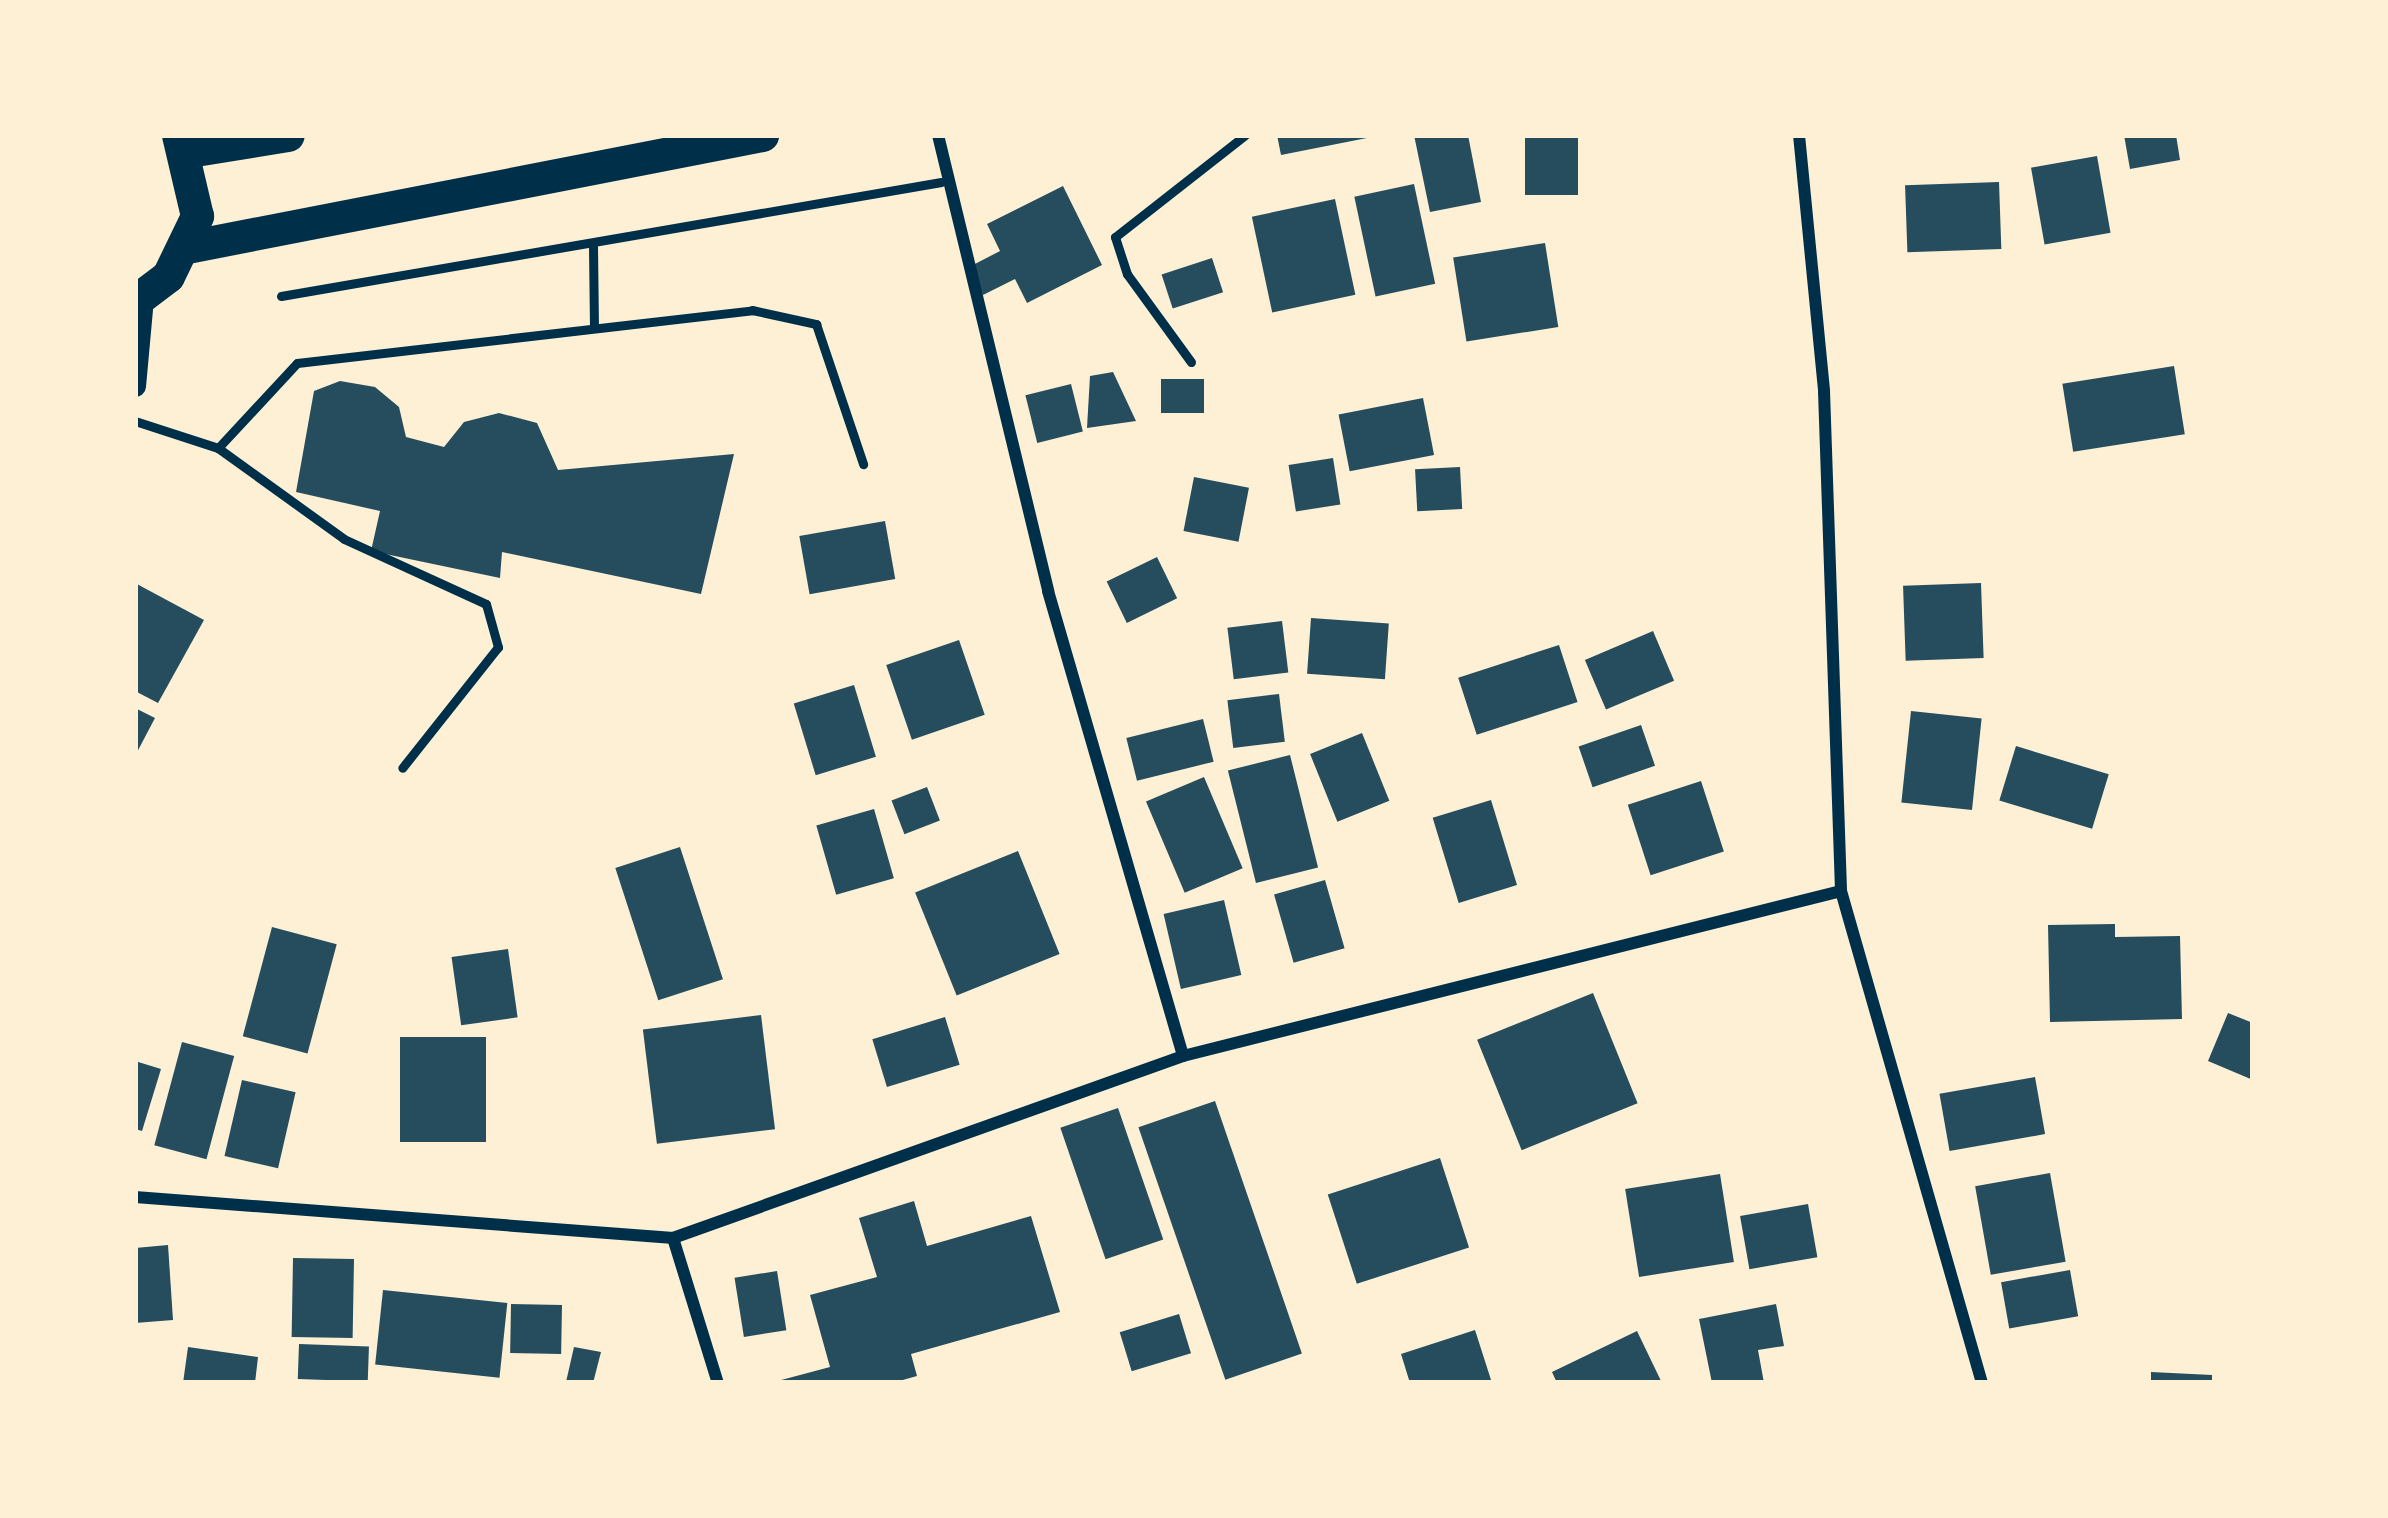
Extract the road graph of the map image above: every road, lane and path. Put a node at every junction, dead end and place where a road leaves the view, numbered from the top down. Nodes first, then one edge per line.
1 (288, 135) edge
2 (762, 135) edge
3 (938, 135) edge
4 (1245, 135) edge
5 (1799, 135) edge
6 (183, 143) edge
7 (940, 182) junction
8 (592, 246) junction
9 (188, 248) junction
10 (281, 296) dead end
11 (139, 299) edge
12 (594, 326) junction
13 (1191, 362) dead end
14 (135, 386) edge
15 (135, 421) edge
16 (218, 448) junction
17 (863, 464) dead end
18 (402, 768) dead end
19 (1841, 891) junction
20 (1183, 1056) junction
21 (135, 1197) edge
22 (673, 1238) junction
23 (718, 1383) edge
24 (1982, 1383) edge

1 - 6 highway
2 - 9 highway
3 - 7 street
4 - 13 lane
5 - 19 street
6 - 9 highway
7 - 8 lane
7 - 20 street
8 - 10 lane
8 - 12 lane
9 - 11 highway
11 - 14 street
12 - 16 lane
12 - 17 lane
15 - 16 lane
16 - 18 lane
19 - 20 street
19 - 24 street
20 - 22 street
21 - 22 street
22 - 23 street

